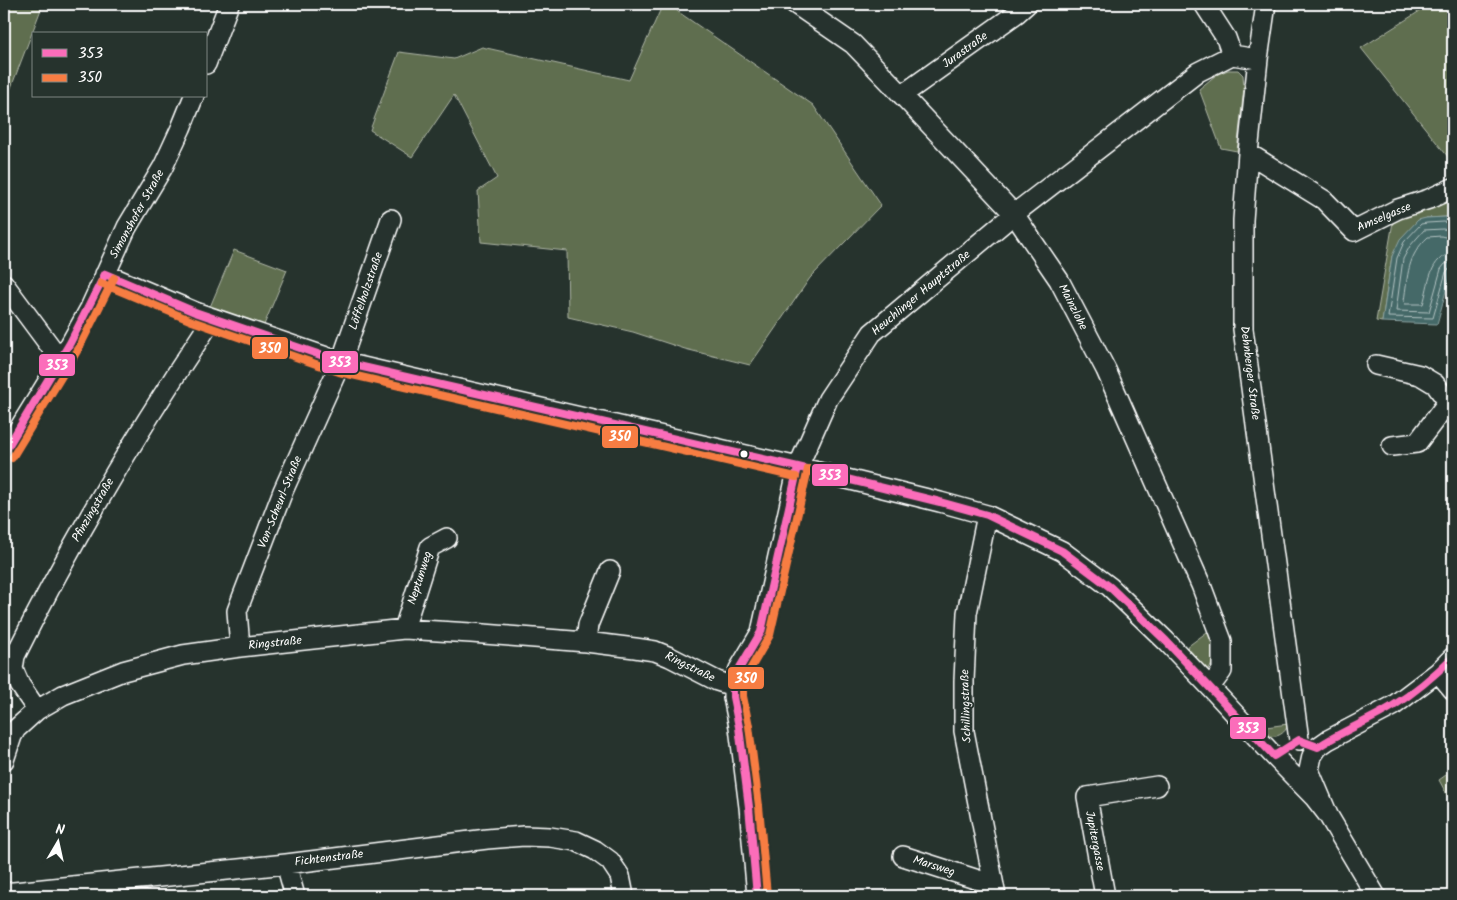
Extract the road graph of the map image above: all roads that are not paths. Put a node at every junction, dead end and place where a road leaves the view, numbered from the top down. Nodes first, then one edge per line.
1 (229, 4) edge
2 (795, 4) edge
3 (1204, 4) edge
4 (1266, 4) edge
5 (1018, 7) edge
6 (1232, 56) junction
7 (208, 59) edge
8 (1258, 59) junction
9 (902, 95) junction
10 (193, 98) edge
11 (1248, 153) junction
12 (1453, 188) edge
13 (1014, 214) junction
14 (391, 219) dead end
15 (105, 274) junction
16 (4, 284) edge
17 (213, 318) junction
18 (63, 357) junction
19 (341, 362) junction
20 (1376, 365) dead end
21 (1451, 402) edge
22 (1392, 446) dead end
23 (4, 453) edge
24 (798, 467) junction
25 (988, 515) junction
26 (447, 538) dead end
27 (610, 571) dead end
28 (404, 629) junction
29 (586, 642) junction
30 (240, 647) junction
31 (1453, 657) edge
32 (1438, 672) junction
33 (733, 686) junction
34 (1210, 687) junction
35 (1453, 690) edge
36 (37, 710) junction
37 (1299, 740) junction
38 (1318, 747) junction
39 (1274, 756) junction
40 (4, 760) edge
41 (1157, 786) dead end
42 (1328, 815) junction
43 (903, 856) dead end
44 (286, 864) junction
45 (995, 891) edge
46 (4, 893) edge
47 (295, 896) edge
48 (624, 896) edge
49 (757, 896) edge
50 (1106, 896) edge
51 (1376, 896) edge

1 - 7 street
2 - 9 street, Mainzlohe
3 - 6 street
4 - 8 street, Dehnberger Straße
5 - 9 street, Jurastraße
6 - 8 street
6 - 13 street, Heuchlinger Hauptstraße
8 - 11 street, Dehnberger Straße
9 - 13 street, Mainzlohe
10 - 15 street, Simonshofer Straße
11 - 12 street, Amselgasse
11 - 37 street, Dehnberger Straße
13 - 24 street, Heuchlinger Hauptstraße
13 - 34 street, Mainzlohe
14 - 19 street, Löffelholzstraße
15 - 17 street
15 - 18 street, Simonshofer Straße
16 - 18 street
17 - 19 street
17 - 36 street, Pfinzingstraße
18 - 23 street, Simonshofer Straße
19 - 24 street
19 - 30 street, Von-Scheurl-Straße
20 - 21 street
21 - 22 street
24 - 25 street
24 - 33 street, Heuchlinger Hauptstraße
25 - 34 street
25 - 45 street, Schillingstraße
26 - 28 street, Neptunweg
27 - 29 street
28 - 29 street, Ringstraße
28 - 30 street, Ringstraße
29 - 33 street, Ringstraße
30 - 36 street, Ringstraße
31 - 32 street
32 - 35 street
32 - 38 street
33 - 49 street, Heuchlinger Hauptstraße
34 - 39 street
36 - 40 street, Ringstraße
37 - 38 street
37 - 39 street
38 - 42 street
39 - 42 street
41 - 50 street, Jupitergasse
42 - 51 street
43 - 45 street, Marsweg
44 - 46 street, Fichtenstraße
44 - 47 street
44 - 48 street, Fichtenstraße

